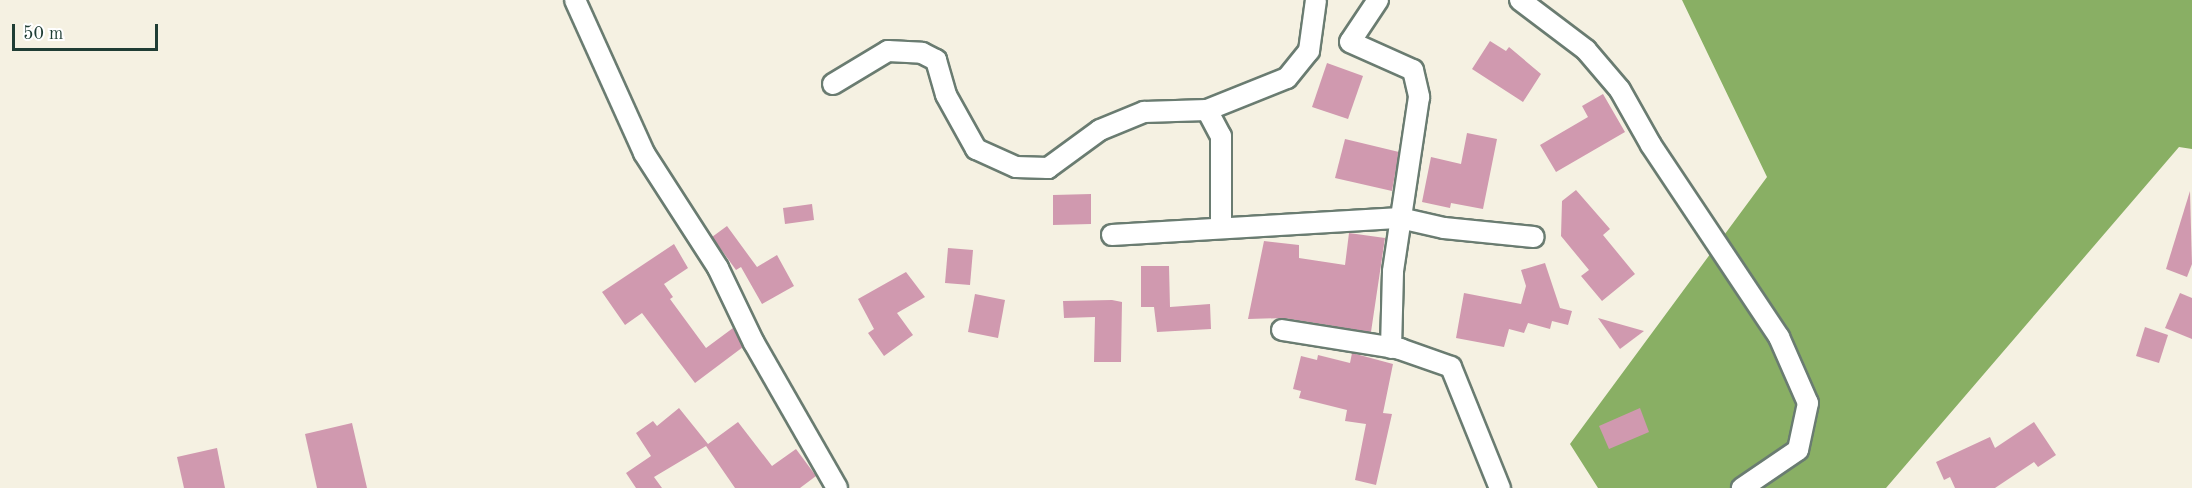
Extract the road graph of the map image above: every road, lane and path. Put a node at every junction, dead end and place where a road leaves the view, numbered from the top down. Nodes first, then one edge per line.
1 (575, 0) edge
2 (1316, 0) edge
3 (1378, 0) edge
4 (1520, 0) edge
5 (832, 84) dead end
6 (1207, 110) junction
7 (1400, 218) junction
8 (1221, 226) junction
9 (1112, 235) dead end
10 (1534, 237) dead end
11 (1282, 330) dead end
12 (1391, 348) junction
13 (837, 488) edge
14 (1500, 488) edge
15 (1742, 488) edge

1 - 13 street
2 - 6 street
3 - 7 street
4 - 15 street
5 - 6 street
6 - 8 street
7 - 8 street
7 - 10 street
7 - 12 street
8 - 9 street
11 - 12 street
12 - 14 street

